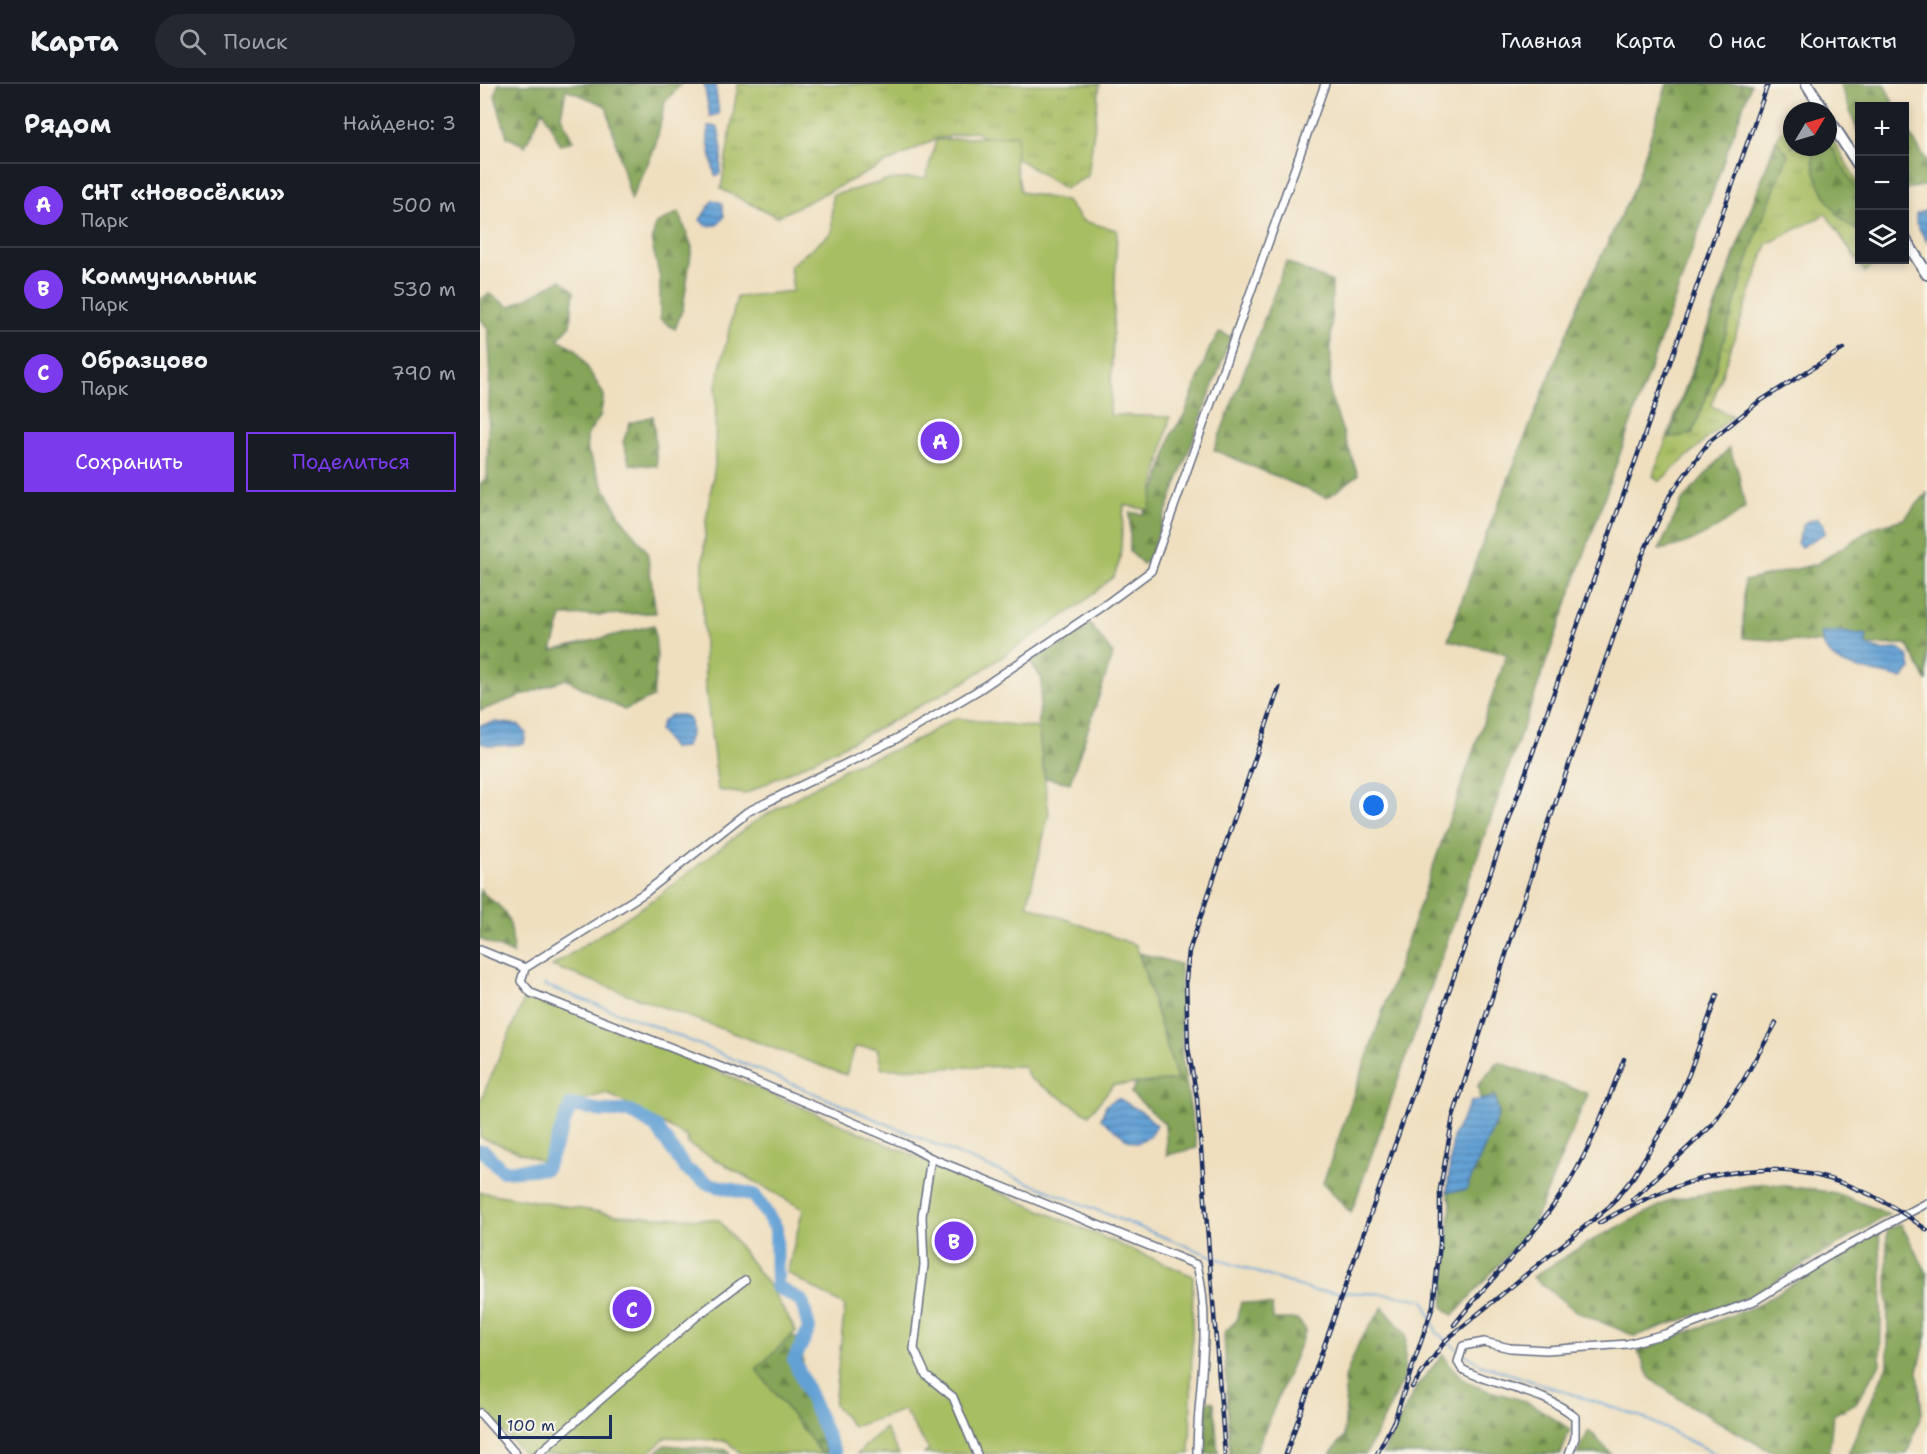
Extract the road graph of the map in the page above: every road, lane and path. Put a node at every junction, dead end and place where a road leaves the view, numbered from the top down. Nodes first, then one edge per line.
1 (1325, 84) edge
2 (1807, 84) edge
3 (1818, 102) edge
4 (1837, 132) edge
5 (1855, 159) edge
6 (1909, 245) edge
7 (1927, 274) edge
8 (480, 950) edge
9 (525, 968) junction
10 (932, 1158) junction
11 (1927, 1203) edge
12 (745, 1281) dead end
13 (480, 1413) edge
14 (516, 1454) edge
15 (538, 1454) edge
16 (977, 1454) edge
17 (1197, 1454) edge
18 (1569, 1454) edge

1 - 9 street
2 - 3 highway
4 - 5 highway
6 - 7 highway
8 - 9 street
9 - 10 street
10 - 16 street
10 - 17 street
11 - 18 street
12 - 15 street
13 - 14 street

